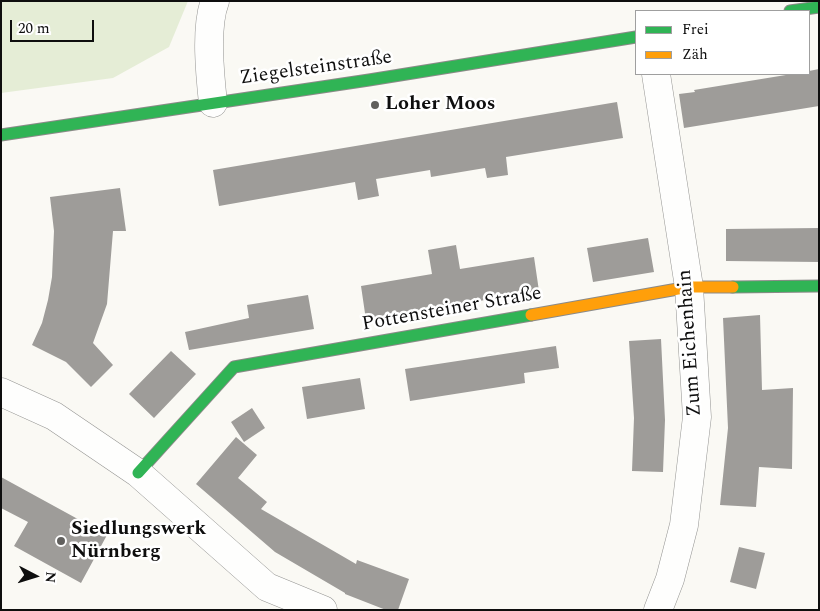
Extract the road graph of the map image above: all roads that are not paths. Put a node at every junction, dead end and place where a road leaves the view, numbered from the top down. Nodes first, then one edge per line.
1 (215, 1) edge
2 (819, 7) edge
3 (797, 10) edge
4 (635, 37) edge
5 (656, 75) edge
6 (213, 103) junction
7 (1, 135) edge
8 (819, 286) edge
9 (689, 287) junction
10 (1, 392) edge
11 (138, 473) junction
12 (323, 610) edge
13 (658, 610) edge

1 - 6 street
2 - 3 street
4 - 6 street, Ziegelsteinstraße
5 - 9 street, Zum Eichenhain
6 - 7 street, Ziegelsteinstraße
8 - 9 street, Pottensteiner Straße
9 - 11 street, Pottensteiner Straße
9 - 13 street, Zum Eichenhain
10 - 11 street
11 - 12 street

